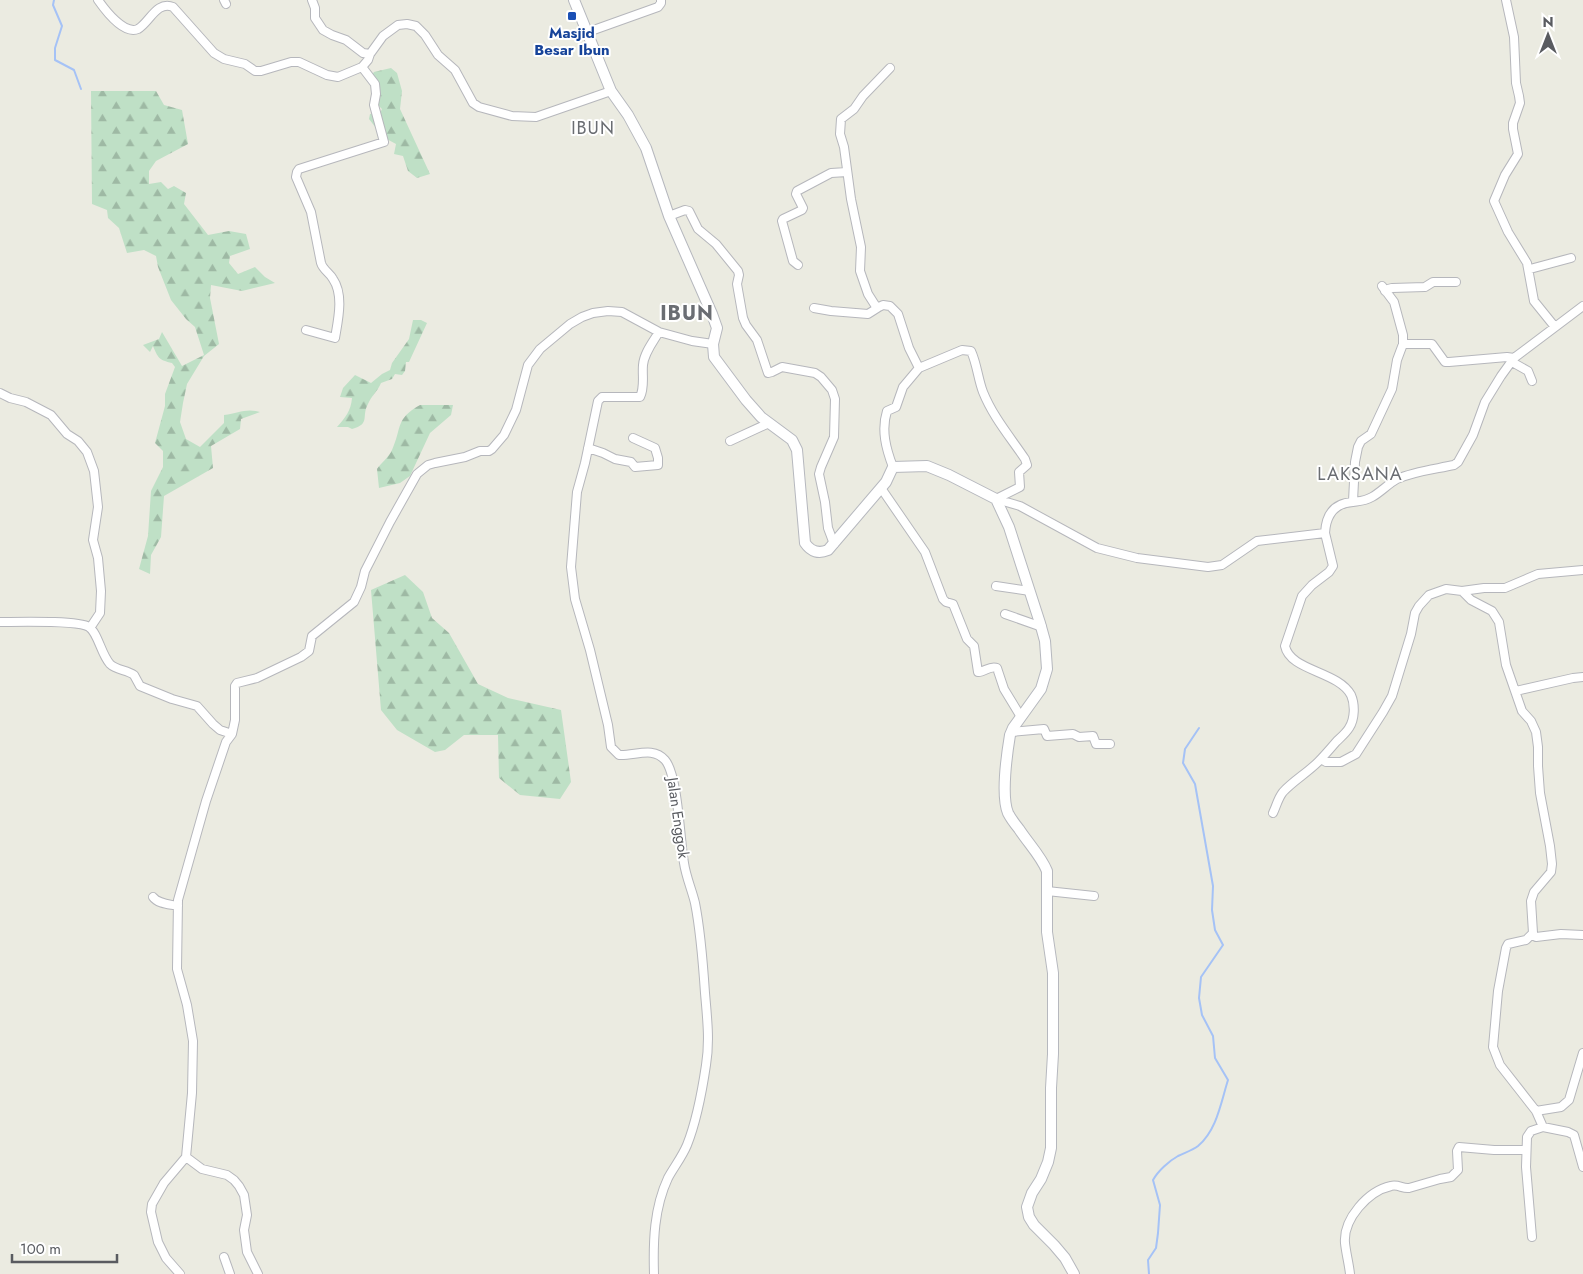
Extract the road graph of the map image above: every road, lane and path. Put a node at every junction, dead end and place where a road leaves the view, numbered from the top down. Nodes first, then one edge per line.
1 (98, 0) edge
2 (312, 0) edge
3 (574, 0) edge
4 (661, 0) edge
5 (1506, 0) edge
6 (172, 4) edge
7 (588, 32) junction
8 (370, 54) junction
9 (362, 67) junction
10 (890, 68) dead end
11 (611, 91) junction
12 (847, 172) junction
13 (669, 216) junction
14 (1571, 258) dead end
15 (798, 265) dead end
16 (1530, 269) junction
17 (1456, 282) dead end
18 (1583, 306) edge
19 (879, 307) junction
20 (814, 308) dead end
21 (1555, 327) junction
22 (306, 330) dead end
23 (659, 332) junction
24 (712, 344) junction
25 (1403, 344) junction
26 (1513, 360) junction
27 (919, 368) junction
28 (1532, 381) dead end
29 (0, 393) edge
30 (769, 423) junction
31 (633, 438) dead end
32 (730, 440) dead end
33 (588, 448) junction
34 (893, 466) junction
35 (881, 488) junction
36 (996, 499) junction
37 (1353, 502) junction
38 (1325, 533) junction
39 (834, 544) junction
40 (1583, 570) edge
41 (996, 586) dead end
42 (1030, 591) junction
43 (1462, 591) junction
44 (1005, 614) dead end
45 (0, 622) edge
46 (1042, 627) junction
47 (90, 628) junction
48 (1583, 677) edge
49 (1516, 691) junction
50 (1021, 717) junction
51 (1011, 732) junction
52 (232, 734) junction
53 (1110, 744) dead end
54 (1321, 759) junction
55 (1273, 813) dead end
56 (1047, 891) junction
57 (1094, 896) dead end
58 (153, 897) dead end
59 (178, 906) junction
60 (1532, 935) junction
61 (1583, 935) edge
62 (1583, 1053) edge
63 (1536, 1111) junction
64 (1543, 1127) junction
65 (1525, 1150) junction
66 (186, 1157) junction
67 (1583, 1166) edge
68 (1532, 1237) dead end
69 (224, 1257) dead end
70 (180, 1274) edge
71 (230, 1274) edge
72 (258, 1274) edge
73 (654, 1274) edge
74 (1074, 1274) edge
75 (1350, 1274) edge

1 - 6 street
2 - 8 street
3 - 7 main road
4 - 7 street
5 - 16 street
6 - 9 street
7 - 11 main road
8 - 9 street
8 - 11 street
9 - 22 street
10 - 12 street
11 - 13 main road
12 - 15 street
12 - 19 street
13 - 24 main road
13 - 39 street
14 - 16 street
16 - 21 street
17 - 25 street
18 - 21 street
19 - 20 street
19 - 27 street
21 - 26 street
23 - 24 street
23 - 33 street, Jalan Enggok
23 - 52 street
24 - 30 main road
25 - 26 street
25 - 37 street
26 - 28 street
26 - 37 street
27 - 34 street
27 - 36 street
29 - 47 street
30 - 32 street
30 - 39 main road
31 - 33 street
33 - 73 street, Jalan Enggok
34 - 35 main road
34 - 36 main road
35 - 39 main road
35 - 50 street
36 - 38 street
36 - 42 main road
37 - 38 street
38 - 54 street
40 - 43 street
41 - 42 street
42 - 46 main road
43 - 49 street
43 - 54 street
44 - 46 street
45 - 47 street
46 - 50 main road
47 - 52 street
48 - 49 street
49 - 60 street
50 - 51 main road
51 - 53 street
51 - 56 main road
52 - 59 street
54 - 55 street
56 - 57 street
56 - 74 main road
58 - 59 street
59 - 66 street
60 - 61 street
60 - 63 street
62 - 63 street
63 - 64 street
64 - 65 street
64 - 67 street
65 - 68 street
65 - 75 street
66 - 70 street
66 - 72 street
69 - 71 street

